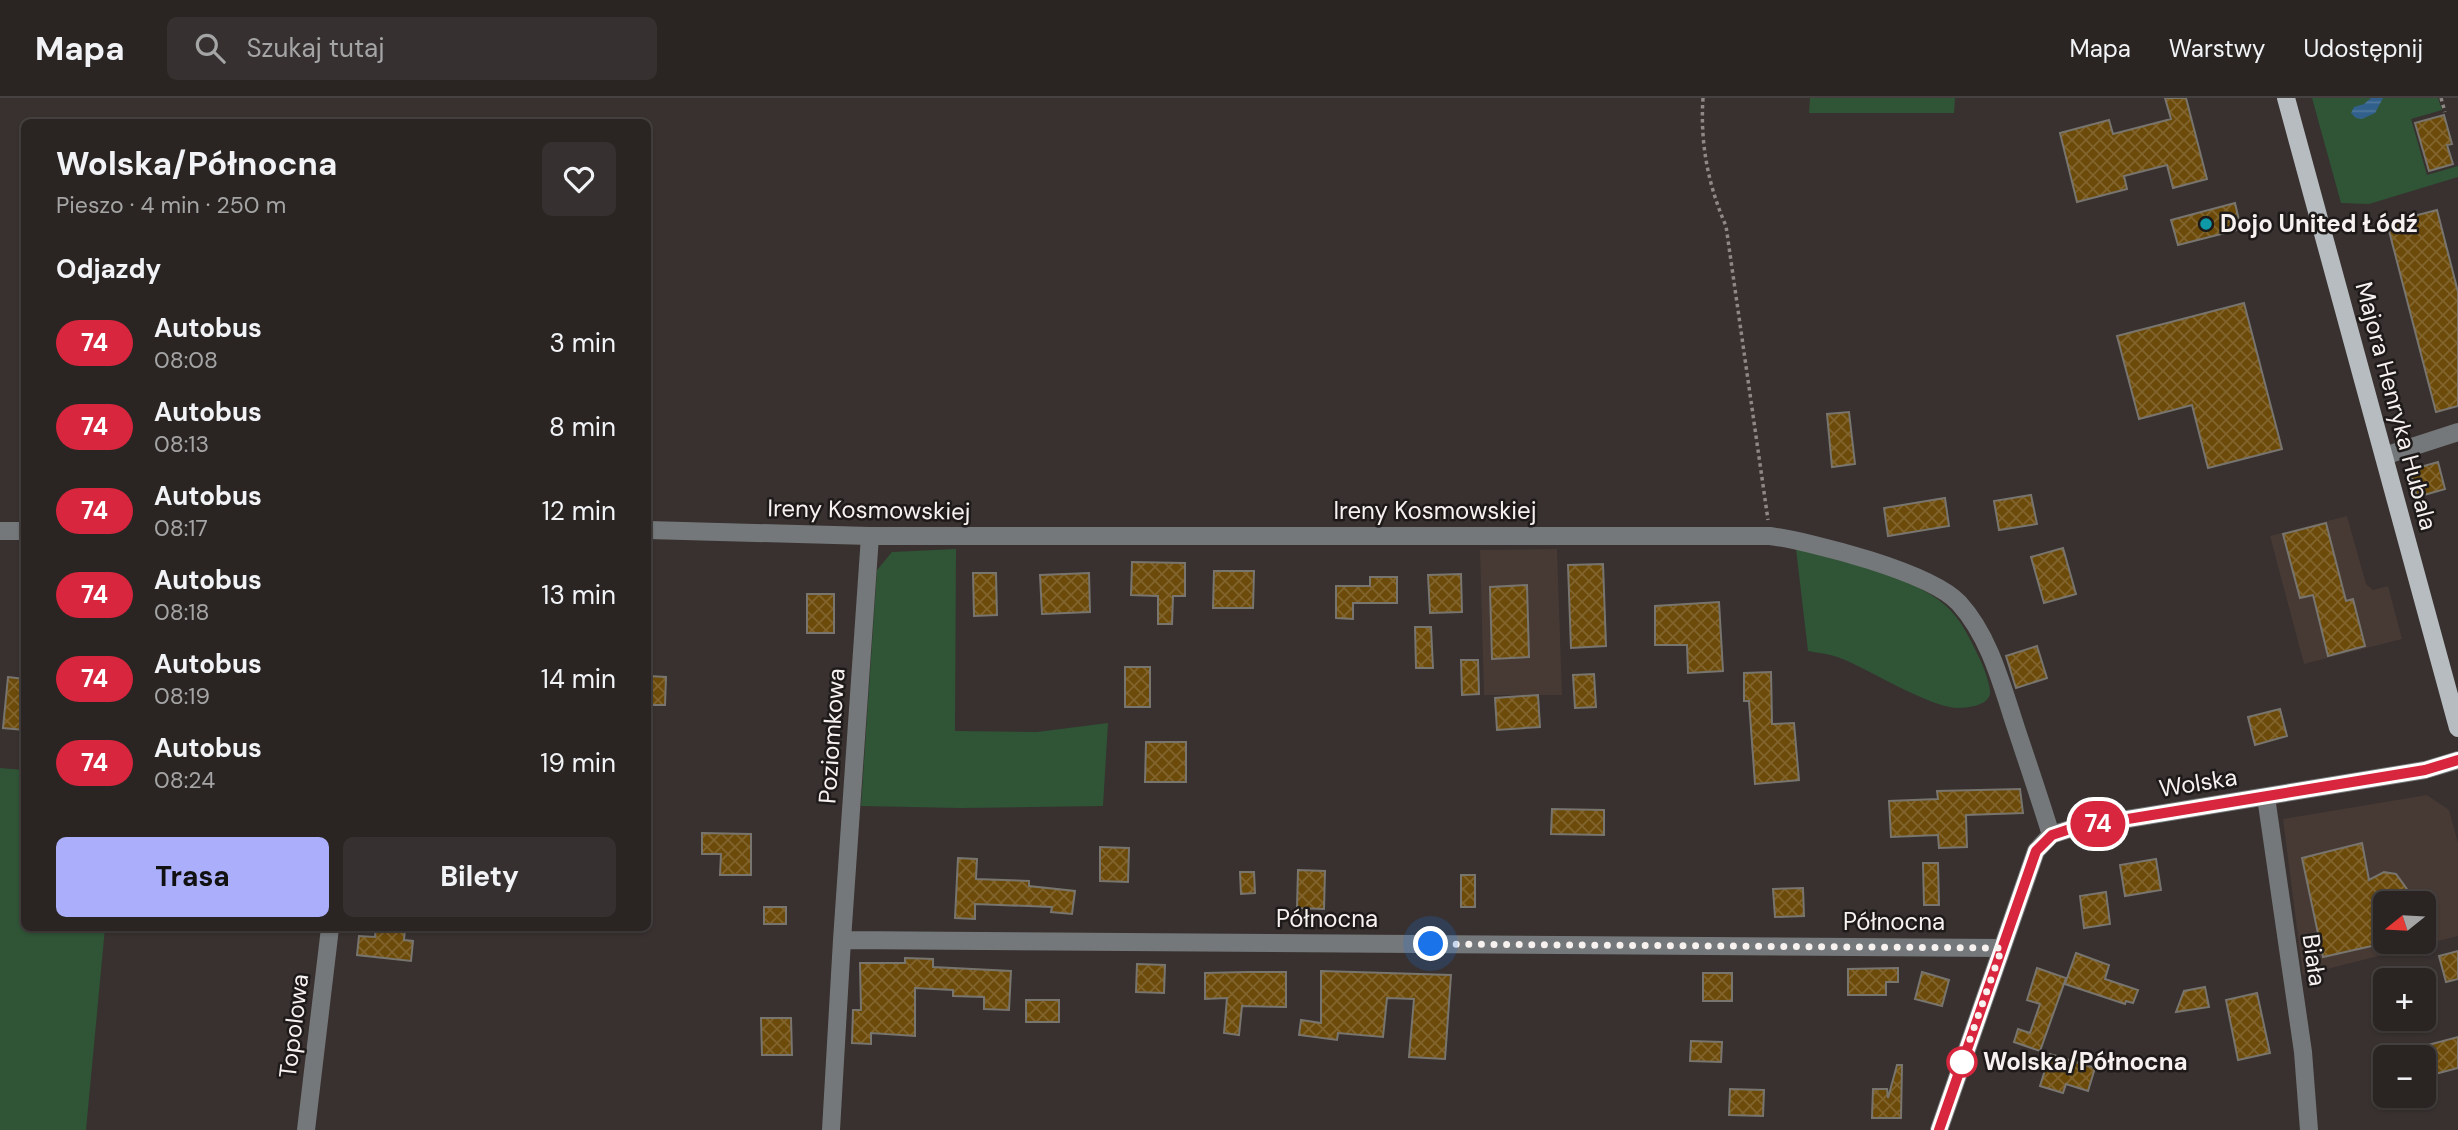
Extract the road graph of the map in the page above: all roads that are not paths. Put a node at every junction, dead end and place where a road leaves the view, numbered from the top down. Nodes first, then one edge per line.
1 (2286, 98) edge
2 (2458, 432) edge
3 (2384, 456) junction
4 (651, 530) edge
5 (0, 531) edge
6 (21, 531) edge
7 (870, 536) junction
8 (2458, 728) edge
9 (2458, 760) edge
10 (2266, 797) junction
11 (2052, 835) junction
12 (330, 931) edge
13 (842, 940) junction
14 (2002, 948) junction
15 (306, 1130) edge
16 (831, 1130) edge
17 (1939, 1130) edge
18 (2309, 1130) edge

1 - 3 main road, Majora Henryka Hubala
2 - 3 street
3 - 8 main road, Majora Henryka Hubala
4 - 7 street, Ireny Kosmowskiej
5 - 6 street
7 - 11 street, Ireny Kosmowskiej
7 - 13 street, Poziomkowa
9 - 10 street, Wolska
10 - 11 street, Wolska
10 - 18 street, Biała
11 - 14 street
12 - 15 street, Topolowa
13 - 14 street, Północna
13 - 16 street
14 - 17 street

